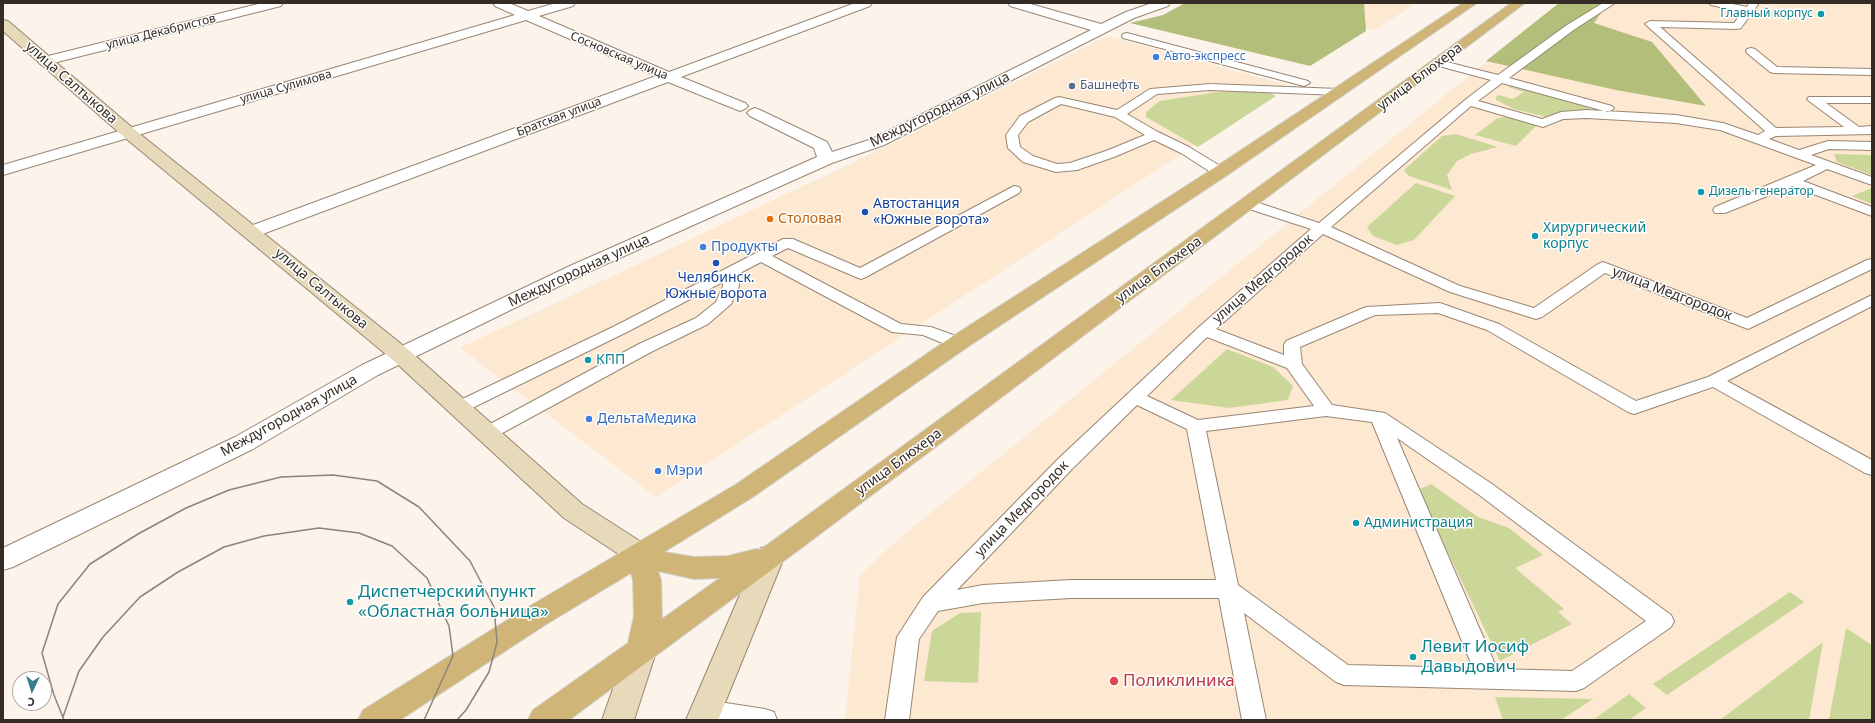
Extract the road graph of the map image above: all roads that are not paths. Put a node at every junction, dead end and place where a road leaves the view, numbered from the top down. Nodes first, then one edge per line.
1 (277, 3) edge
2 (499, 3) edge
3 (570, 3) edge
4 (866, 3) edge
5 (1014, 3) edge
6 (1164, 3) edge
7 (1471, 3) edge
8 (1519, 3) edge
9 (1610, 3) edge
10 (1714, 3) edge
11 (1752, 6) edge
12 (528, 15) junction
13 (3, 24) edge
14 (1103, 28) junction
15 (1127, 36) dead end
16 (1750, 51) dead end
17 (45, 61) junction
18 (1439, 63) junction
19 (1872, 72) edge
20 (667, 76) junction
21 (1503, 79) junction
22 (1339, 92) junction
23 (1872, 100) edge
24 (1469, 102) junction
25 (740, 106) dead end
26 (755, 113) dead end
27 (1119, 114) junction
28 (1634, 115) junction
29 (1856, 130) junction
30 (1872, 130) edge
31 (1773, 132) junction
32 (129, 133) junction
33 (1154, 135) junction
34 (1759, 140) junction
35 (1872, 146) edge
36 (1800, 154) junction
37 (826, 159) junction
38 (1828, 164) junction
39 (3, 170) edge
40 (1220, 172) junction
41 (1792, 181) junction
42 (1872, 181) edge
43 (1014, 190) dead end
44 (1248, 204) junction
45 (1720, 210) dead end
46 (1872, 212) edge
47 (1321, 228) junction
48 (252, 232) junction
49 (762, 256) junction
50 (1872, 264) edge
51 (730, 273) junction
52 (1872, 300) edge
53 (1205, 330) junction
54 (958, 343) junction
55 (402, 356) junction
56 (1293, 364) junction
57 (1714, 381) junction
58 (1136, 398) junction
59 (458, 408) junction
60 (1326, 410) junction
61 (1379, 417) junction
62 (1196, 426) junction
63 (488, 433) junction
64 (1872, 468) edge
65 (639, 554) junction
66 (771, 555) junction
67 (3, 560) edge
68 (1228, 588) junction
69 (931, 603) junction
70 (642, 649) junction
71 (1489, 680) junction
72 (704, 715) edge
73 (374, 720) edge
74 (544, 720) edge
75 (618, 720) edge
76 (765, 720) edge
77 (897, 720) edge
78 (1254, 720) edge

1 - 17 street, улица Декабристов
2 - 12 street, Сосновская улица
3 - 12 street, улица Сулимова
4 - 20 street, Братская улица
5 - 14 street
6 - 14 street, Междугородная улица
7 - 22 main road
8 - 18 main road, улица Блюхера
9 - 21 lane, улица Медгородок
10 - 11 lane
11 - 31 lane
12 - 20 street, Сосновская улица
12 - 32 street, улица Сулимова
13 - 17 main road, улица Салтыкова
14 - 37 street, Междугородная улица
15 - 22 lane
16 - 19 lane
17 - 32 main road, улица Салтыкова
18 - 21 lane
18 - 44 main road, улица Блюхера
20 - 25 street, Сосновская улица
20 - 48 street, Братская улица
21 - 24 lane, улица Медгородок
21 - 28 lane
22 - 27 lane
22 - 40 main road
23 - 29 lane
24 - 28 lane
24 - 47 lane, улица Медгородок
26 - 37 street
27 - 33 lane
27 - 33 lane
28 - 34 lane
29 - 30 lane
29 - 31 lane
31 - 34 lane
32 - 39 street, улица Сулимова
32 - 48 main road, улица Салтыкова
33 - 40 lane
34 - 36 lane
35 - 36 lane
36 - 38 lane
37 - 55 street, Междугородная улица
38 - 41 lane
38 - 42 lane
40 - 54 main road
41 - 45 lane
41 - 46 lane
43 - 49 lane
44 - 47 lane, улица Медгородок
44 - 66 main road, улица Блюхера
47 - 50 lane, улица Медгородок
47 - 53 lane, улица Медгородок
48 - 55 main road, улица Салтыкова
49 - 51 lane
49 - 54 lane
51 - 59 lane
51 - 63 lane
52 - 57 lane
53 - 56 lane, улица Медгородок
53 - 58 lane, улица Медгородок
54 - 65 main road
55 - 59 main road, улица Салтыкова
55 - 67 street, Междугородная улица
56 - 57 lane
56 - 60 lane
57 - 64 lane
58 - 62 lane
58 - 69 lane, улица Медгородок
59 - 63 main road, улица Салтыкова
60 - 61 lane
60 - 62 lane
61 - 71 lane
61 - 71 lane
62 - 68 lane
63 - 65 main road, улица Салтыкова
65 - 66 main road
65 - 70 main road
65 - 73 main road
66 - 70 main road, улица Блюхера
66 - 72 main road
68 - 69 lane
68 - 71 lane
68 - 78 lane
69 - 77 lane, улица Медгородок
70 - 74 main road
70 - 75 main road
72 - 76 lane

